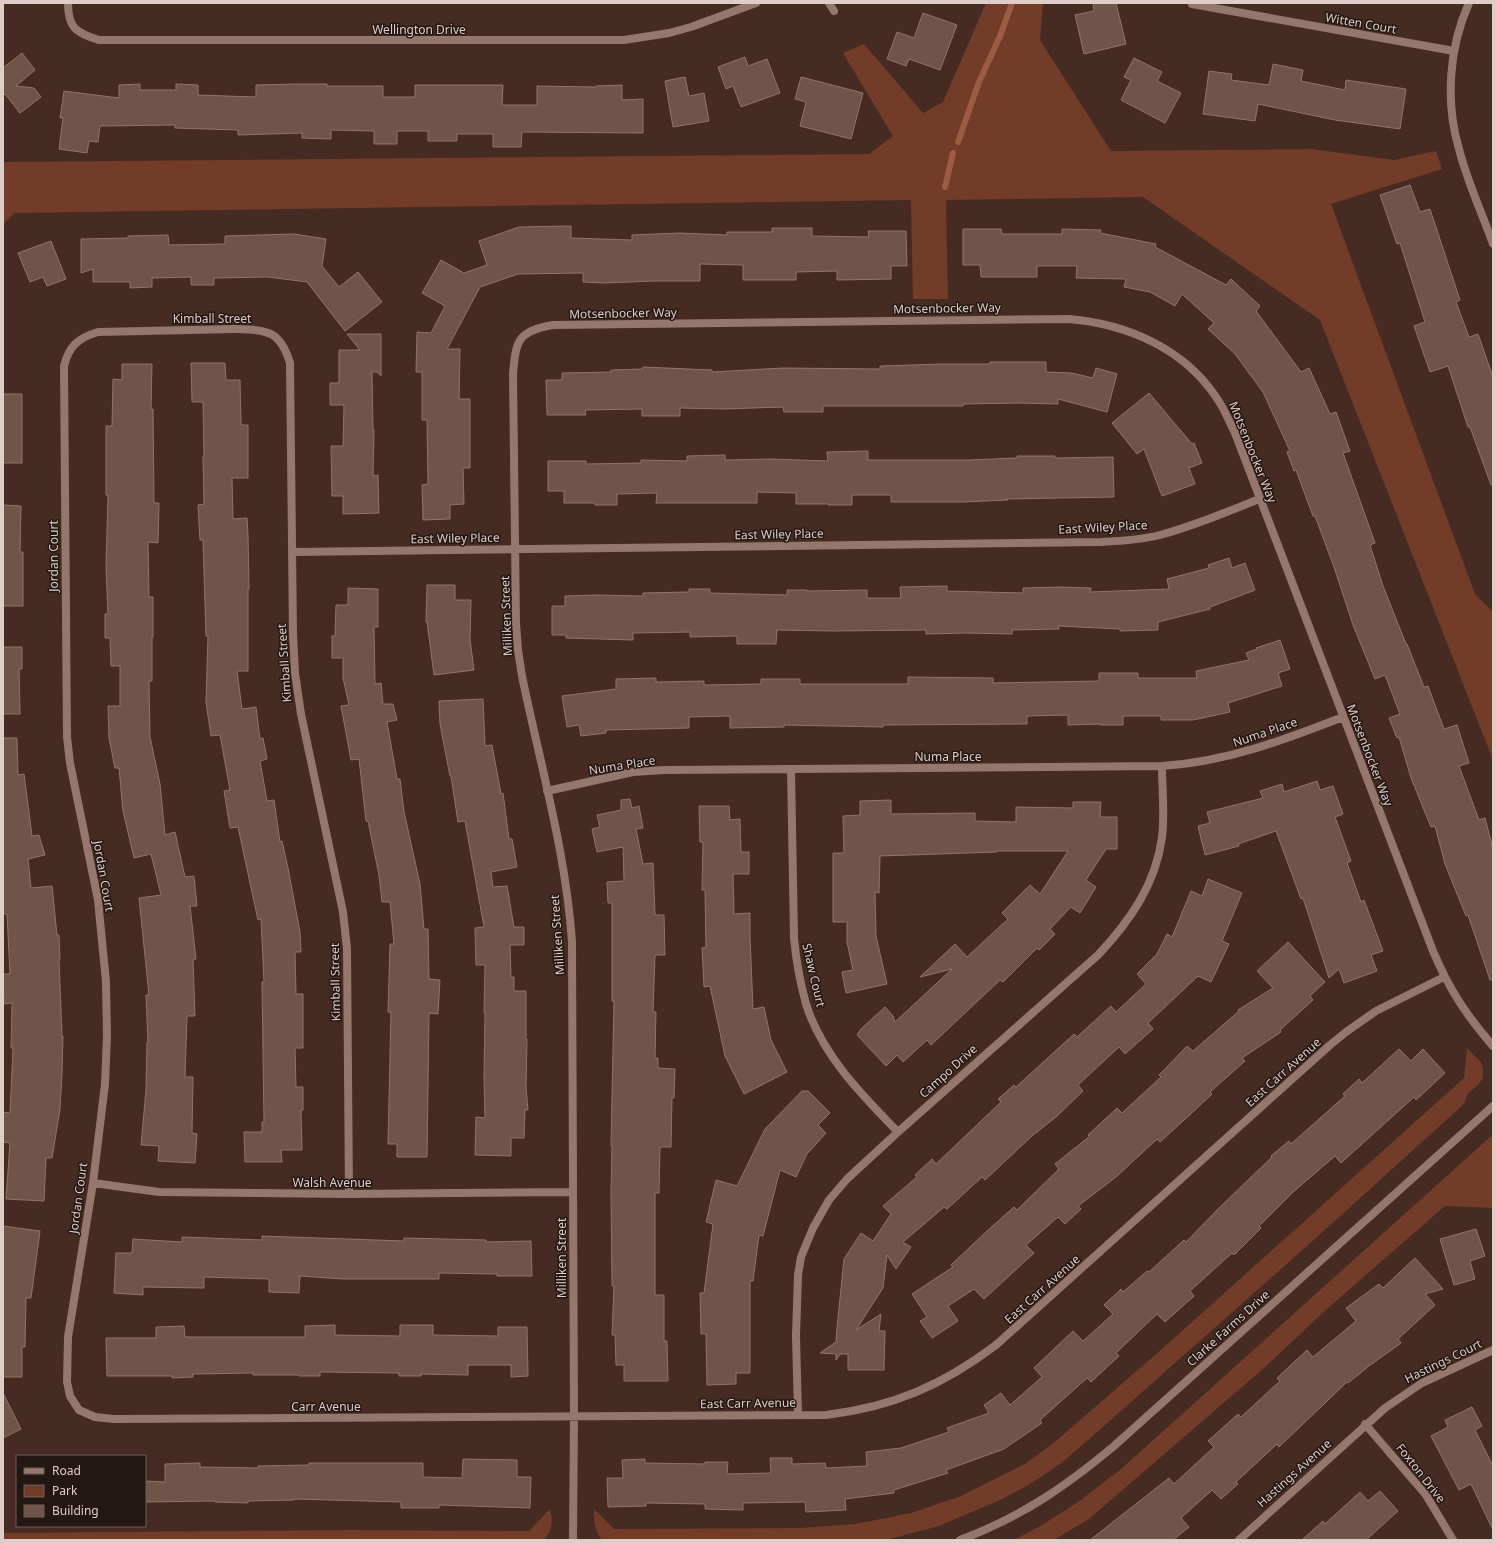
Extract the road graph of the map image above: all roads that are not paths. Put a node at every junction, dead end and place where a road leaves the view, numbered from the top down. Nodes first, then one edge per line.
1 (68, 3) edge
2 (756, 3) edge
3 (829, 3) edge
4 (1469, 3) edge
5 (1192, 4) dead end
6 (834, 11) dead end
7 (1454, 52) junction
8 (1493, 244) edge
9 (522, 335) joint
10 (74, 344) joint
11 (1259, 499) junction
12 (516, 549) junction
13 (293, 552) junction
14 (1343, 717) junction
15 (1162, 766) junction
16 (791, 769) junction
17 (547, 791) junction
18 (1444, 977) junction
19 (1493, 1046) edge
20 (1493, 1106) edge
21 (898, 1132) junction
22 (93, 1183) junction
23 (572, 1192) junction
24 (349, 1194) junction
25 (1493, 1350) edge
26 (79, 1410) joint
27 (798, 1415) junction
28 (574, 1416) junction
29 (1365, 1424) junction
30 (573, 1540) edge
31 (960, 1540) edge
32 (1239, 1540) edge
33 (1452, 1540) edge

1 - 2 street, Wellington Drive
3 - 6 street
4 - 7 street
5 - 7 street, Witten Court
7 - 8 street
9 - 11 street, Motsenbocker Way
9 - 12 street, Milliken Street
10 - 13 street, Kimball Street
10 - 22 street, Jordan Court
11 - 12 street, East Wiley Place
11 - 14 street, Motsenbocker Way
12 - 13 street, East Wiley Place
12 - 17 street, Milliken Street
13 - 24 street, Kimball Street
14 - 15 street, Numa Place
14 - 18 street, Motsenbocker Way
15 - 16 street, Numa Place
15 - 21 street, Campo Drive
16 - 17 street, Numa Place
16 - 21 street, Shaw Court
17 - 23 street, Milliken Street
18 - 19 street, Motsenbocker Way
18 - 27 street, East Carr Avenue
20 - 31 street, Clarke Farms Drive
21 - 27 street, Campo Drive
22 - 24 street, Walsh Avenue
22 - 26 street, Jordan Court
23 - 24 street, Walsh Avenue
23 - 28 street, Milliken Street
25 - 29 street, Hastings Court
26 - 28 street, Carr Avenue
27 - 28 street, East Carr Avenue
28 - 30 street, Milliken Street
29 - 32 street, Hastings Avenue
29 - 33 street, Foxton Drive

